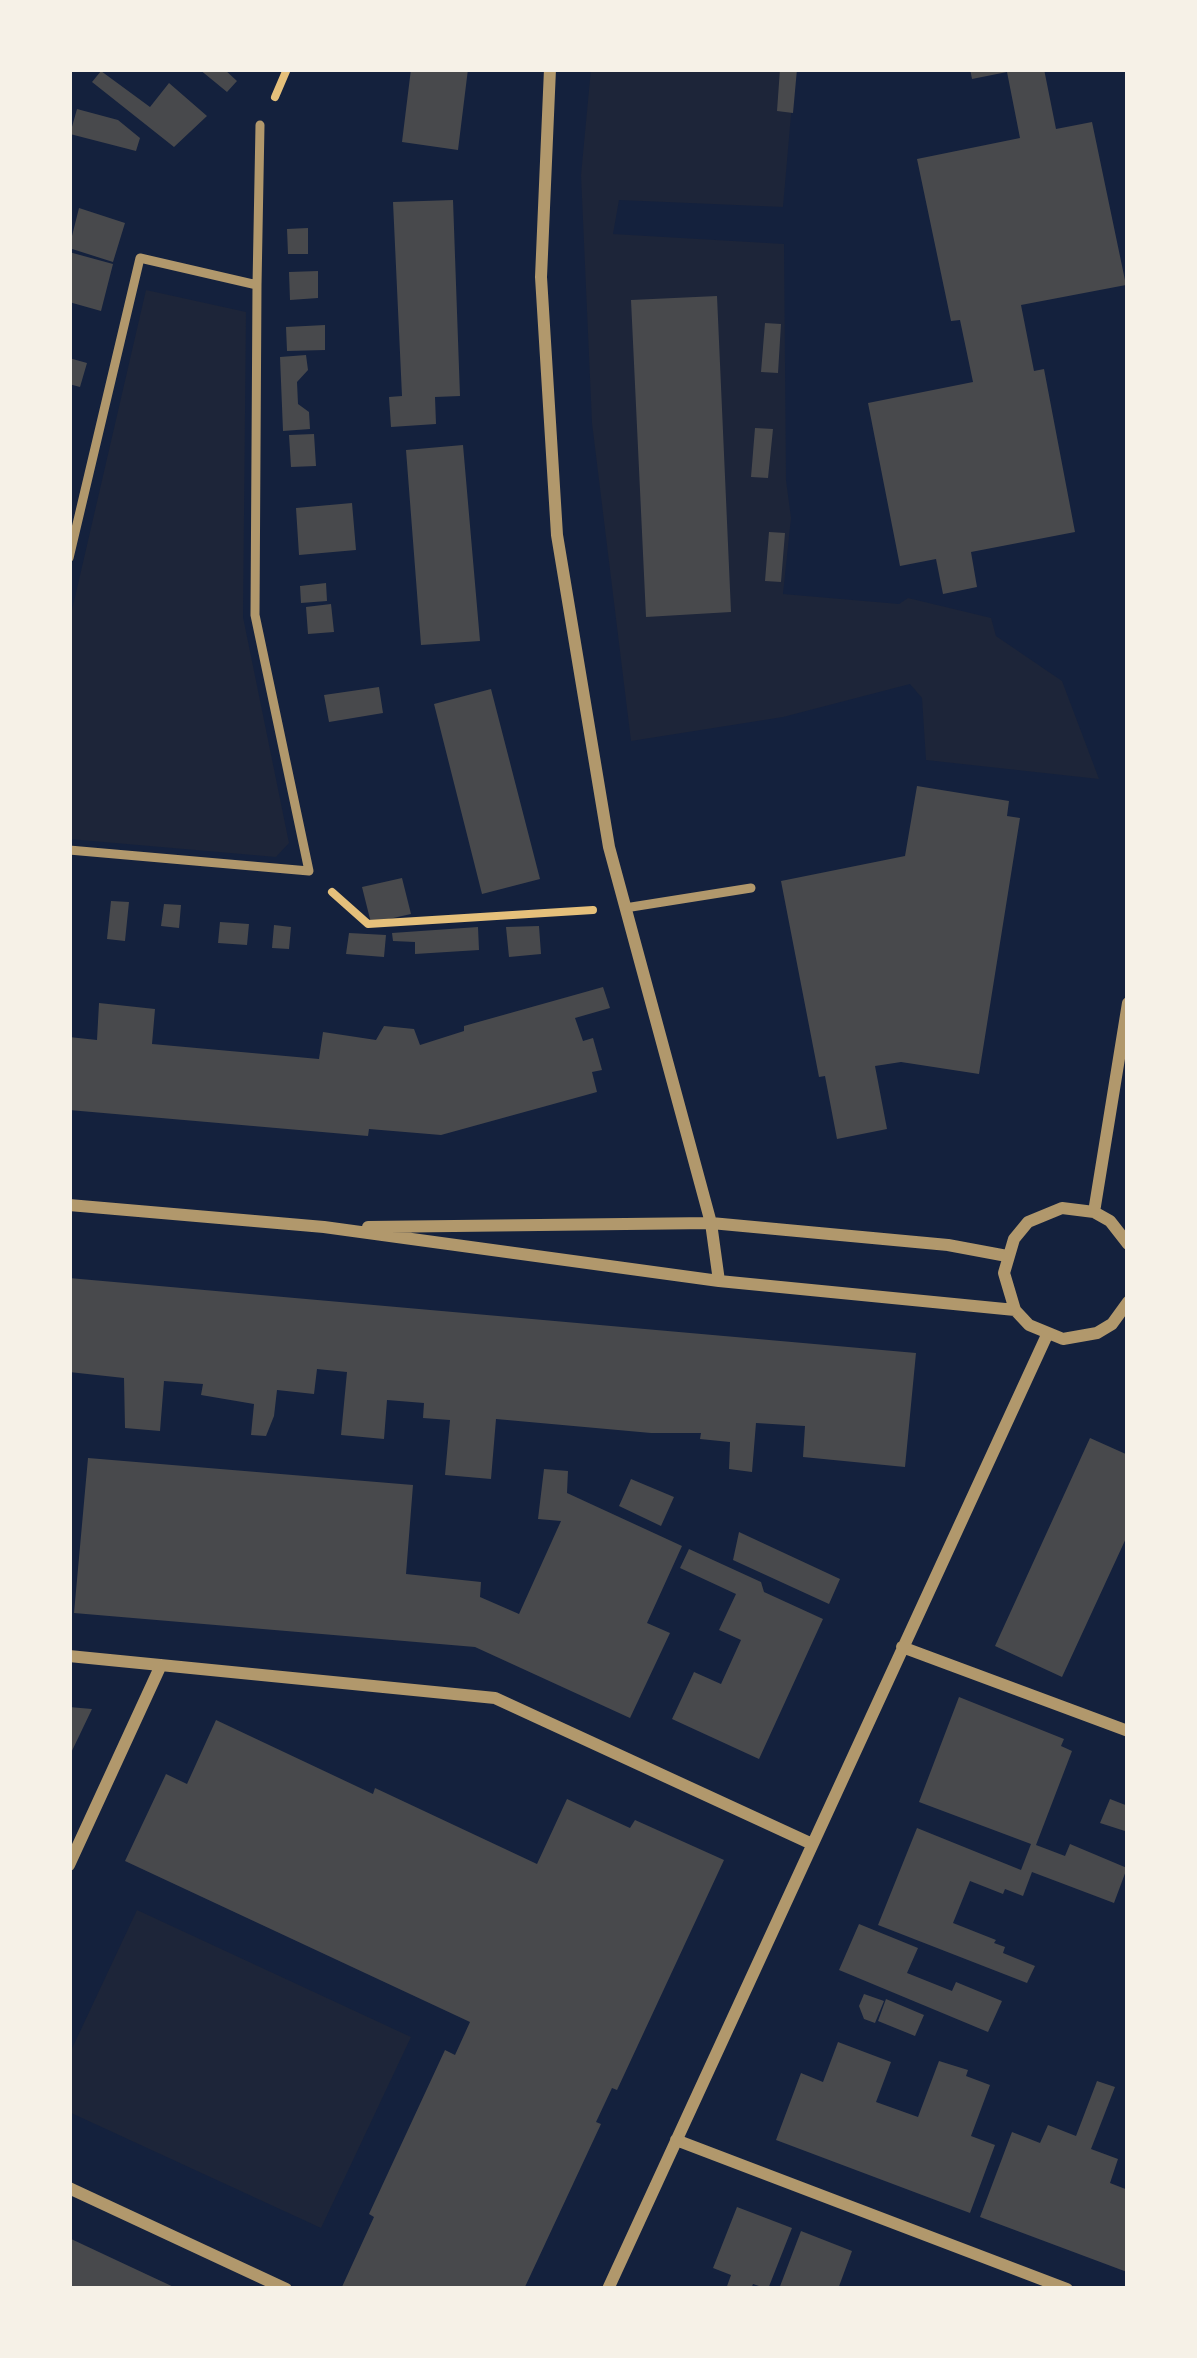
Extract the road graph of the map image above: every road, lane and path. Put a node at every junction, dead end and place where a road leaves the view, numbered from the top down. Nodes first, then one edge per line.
1 (550, 69) edge
2 (260, 125) dead end
3 (257, 286) junction
4 (69, 558) edge
5 (69, 850) edge
6 (309, 871) junction
7 (751, 887) dead end
8 (625, 908) junction
9 (1128, 1003) edge
10 (69, 1205) edge
11 (1094, 1212) junction
12 (711, 1223) junction
13 (324, 1227) junction
14 (1128, 1244) edge
15 (1007, 1256) junction
16 (719, 1281) junction
17 (1128, 1302) edge
18 (1015, 1310) junction
19 (1047, 1335) junction
20 (902, 1647) junction
21 (69, 1656) edge
22 (160, 1665) junction
23 (1128, 1731) edge
24 (812, 1844) junction
25 (69, 1865) edge
26 (676, 2140) junction
27 (69, 2188) edge
28 (286, 2289) edge
29 (608, 2289) edge
30 (1067, 2289) edge

1 - 8 street
2 - 3 lane
3 - 4 lane
3 - 6 lane
5 - 6 lane
6 - 8 path
7 - 8 lane
8 - 12 street
9 - 11 street
10 - 13 street
11 - 14 street
11 - 15 street
12 - 13 street
12 - 15 street
12 - 16 street
13 - 16 street
15 - 18 street
16 - 18 street
17 - 19 street
18 - 19 street
19 - 20 street
20 - 23 street
20 - 24 street
21 - 22 street
22 - 24 street
22 - 25 street
24 - 26 street
26 - 29 street
26 - 30 street
27 - 28 street

